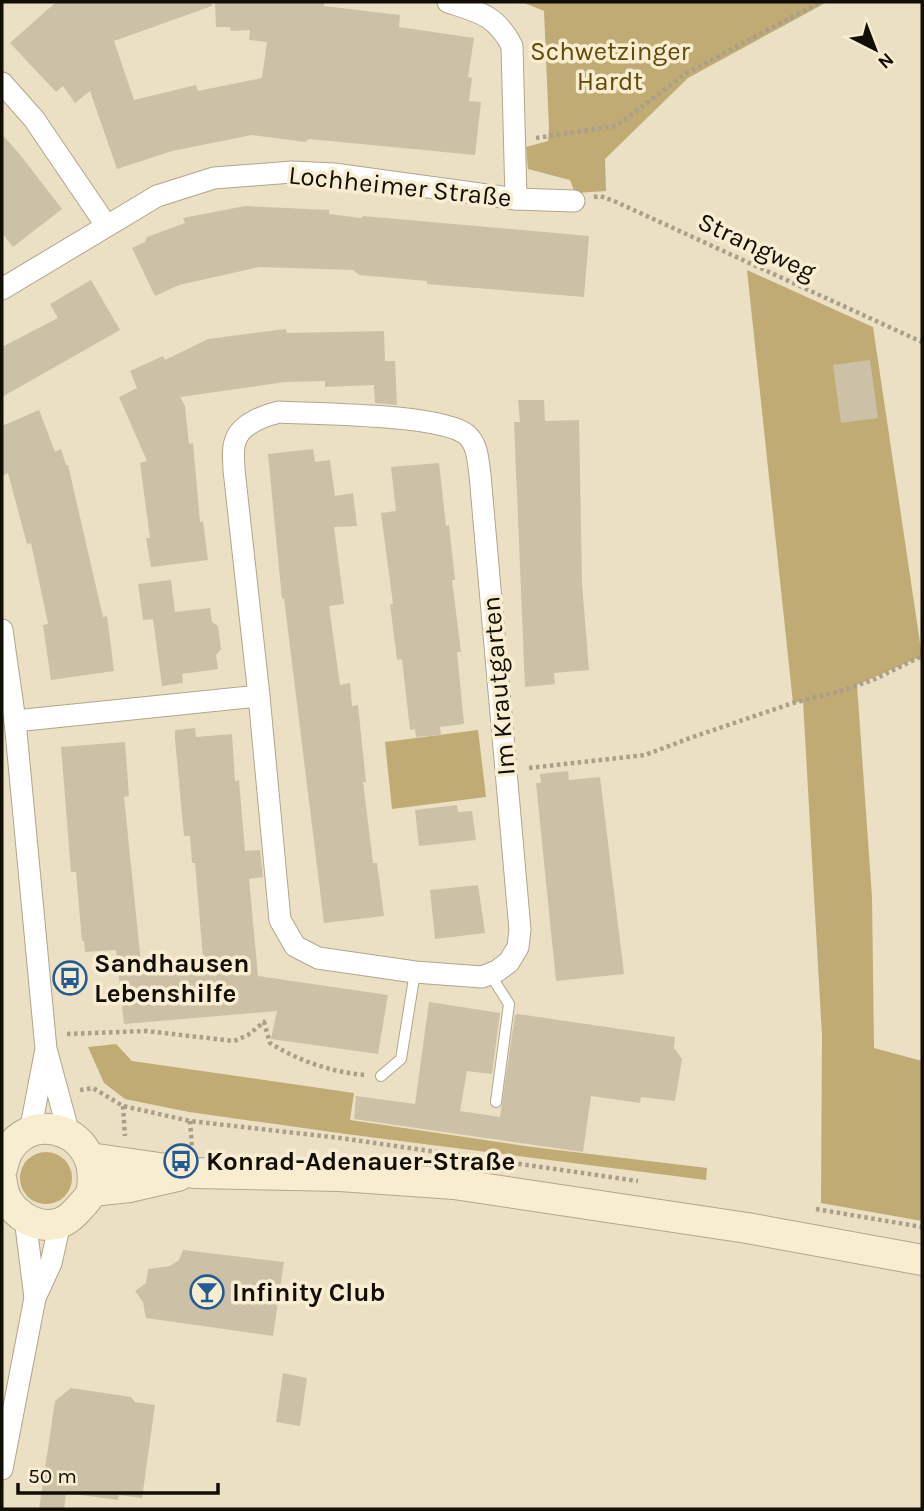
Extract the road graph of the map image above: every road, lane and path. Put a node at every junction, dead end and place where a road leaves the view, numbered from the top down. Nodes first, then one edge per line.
1 (448, 2) edge
2 (820, 2) edge
3 (2, 83) edge
4 (514, 141) junction
5 (516, 199) junction
6 (574, 201) joint
7 (106, 225) junction
8 (2, 289) edge
9 (922, 342) edge
10 (2, 630) edge
11 (922, 656) edge
12 (259, 696) junction
13 (15, 721) junction
14 (505, 771) junction
15 (415, 971) junction
16 (490, 974) junction
17 (45, 1042) junction
18 (381, 1076) joint
19 (76, 1091) dead end
20 (496, 1102) dead end
21 (123, 1106) junction
22 (190, 1121) dead end
23 (30, 1132) junction
24 (69, 1134) junction
25 (126, 1148) dead end
26 (90, 1158) junction
27 (2, 1170) edge
28 (194, 1173) junction
29 (92, 1191) junction
30 (9, 1201) edge
31 (60, 1223) junction
32 (922, 1260) edge
33 (35, 1298) junction
34 (2, 1469) edge

1 - 4 street
2 - 4 path
3 - 7 street
4 - 5 street
5 - 6 street, Lochheimer Straße
5 - 7 street, Lochheimer Straße
6 - 9 path, Strangweg
7 - 8 street, Lochheimer Straße
10 - 13 street
11 - 14 path
12 - 13 street
12 - 14 street, Im Krautgarten
12 - 15 street, Im Krautgarten
13 - 17 street
14 - 16 street, Im Krautgarten
15 - 16 street, Im Krautgarten
15 - 18 lane
16 - 20 lane
17 - 18 path
17 - 23 street
17 - 24 street
19 - 21 path
21 - 22 path
21 - 25 path
23 - 24 street
23 - 27 street
24 - 26 street
26 - 28 street
26 - 29 street
28 - 29 street
28 - 32 street
29 - 31 street
30 - 31 street
30 - 33 street
31 - 33 street
33 - 34 street

